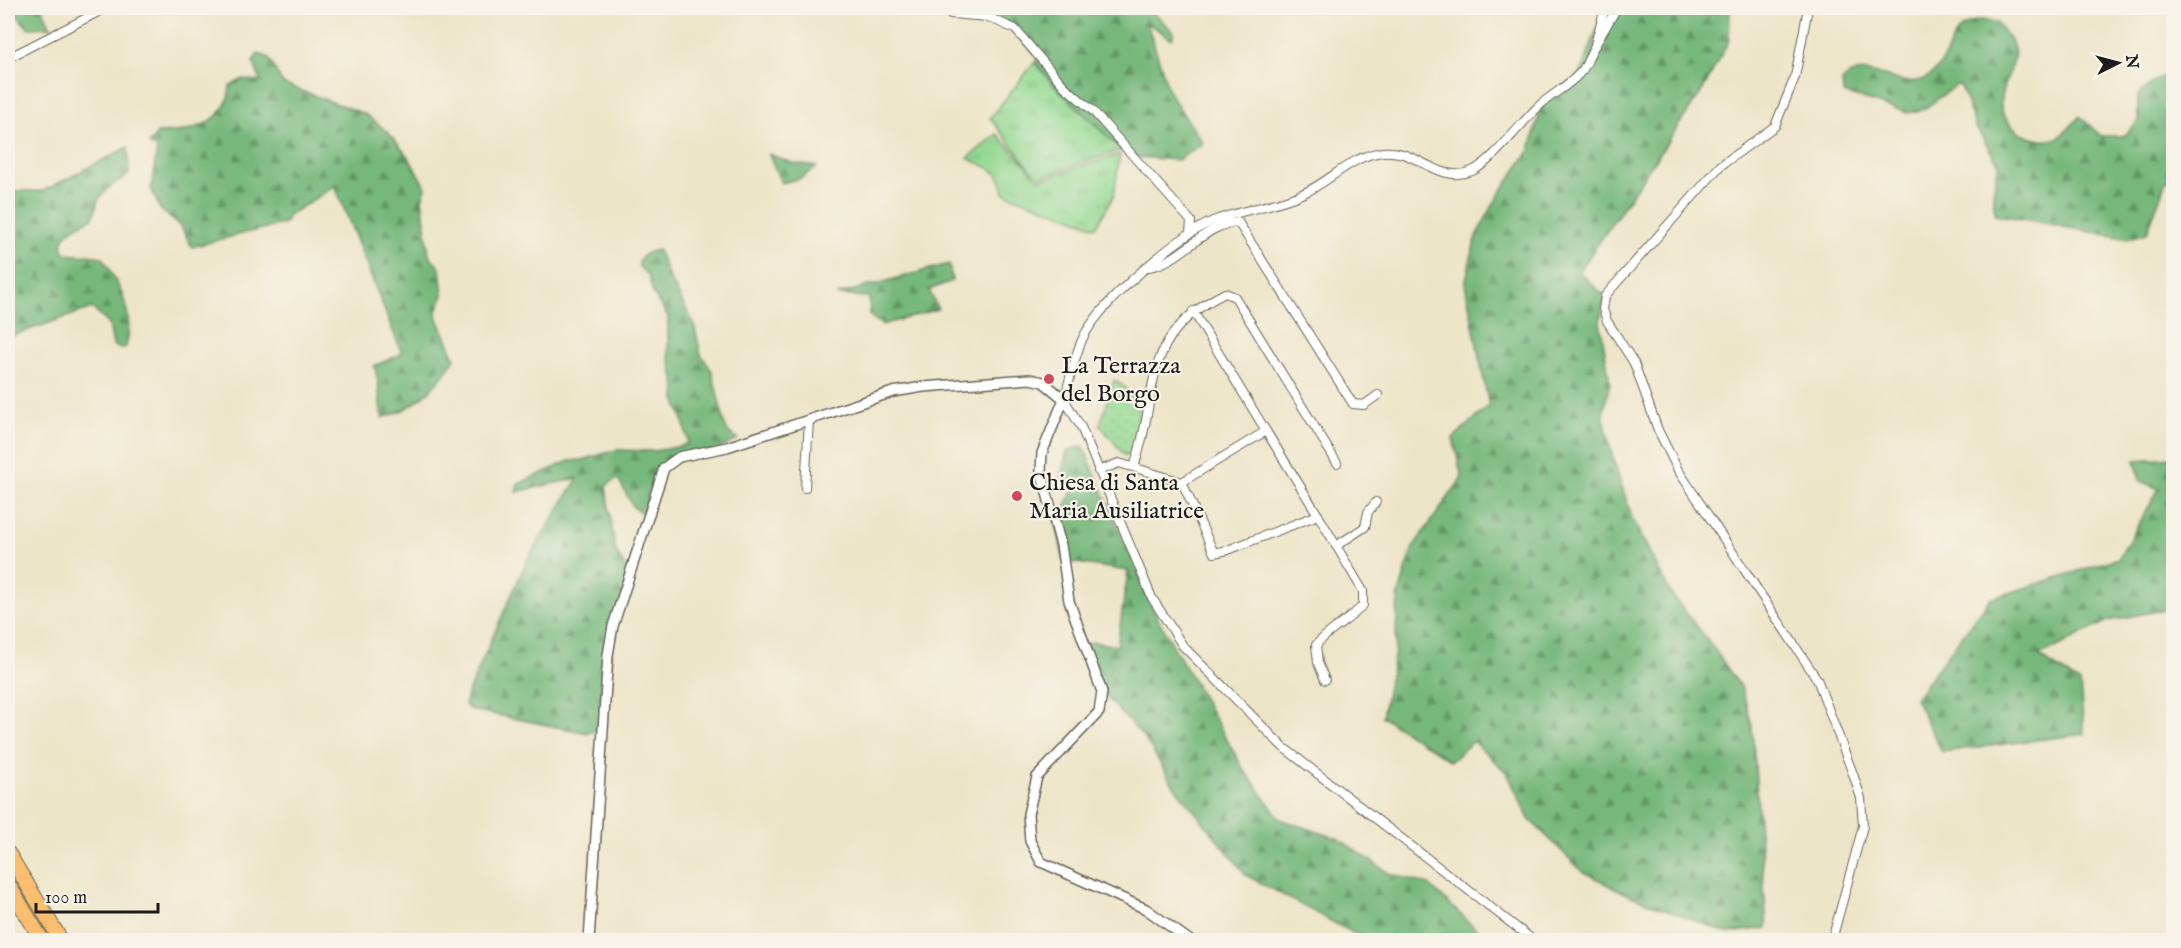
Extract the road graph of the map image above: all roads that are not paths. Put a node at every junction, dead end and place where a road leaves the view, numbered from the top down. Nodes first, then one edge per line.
1 (106, 8) edge
2 (931, 8) edge
3 (1605, 8) edge
4 (1617, 8) edge
5 (1808, 8) edge
6 (1595, 46) junction
7 (8, 58) edge
8 (1190, 234) junction
9 (1148, 267) junction
10 (1193, 311) junction
11 (1378, 395) dead end
12 (1064, 399) junction
13 (809, 420) junction
14 (1266, 431) junction
15 (1337, 463) dead end
16 (1134, 467) junction
17 (1098, 471) junction
18 (1182, 482) junction
19 (805, 488) dead end
20 (1376, 502) dead end
21 (1318, 515) junction
22 (1336, 546) junction
23 (1325, 680) dead end
24 (8, 853) edge
25 (8, 884) edge
26 (42, 940) edge
27 (61, 940) edge
28 (589, 940) edge
29 (1189, 940) edge
30 (1533, 940) edge
31 (1832, 940) edge

1 - 7 street
2 - 8 street
3 - 6 street
4 - 6 street
5 - 31 street
6 - 8 street
8 - 9 street
9 - 11 street
9 - 12 street
10 - 14 street
10 - 15 street
10 - 16 street
12 - 13 street
12 - 17 street
12 - 29 street
13 - 19 street
13 - 28 street
14 - 18 street
14 - 21 street
16 - 17 street
16 - 18 street
17 - 30 street
18 - 21 street
20 - 22 street
21 - 22 street
22 - 23 street
24 - 27 highway
25 - 26 highway

